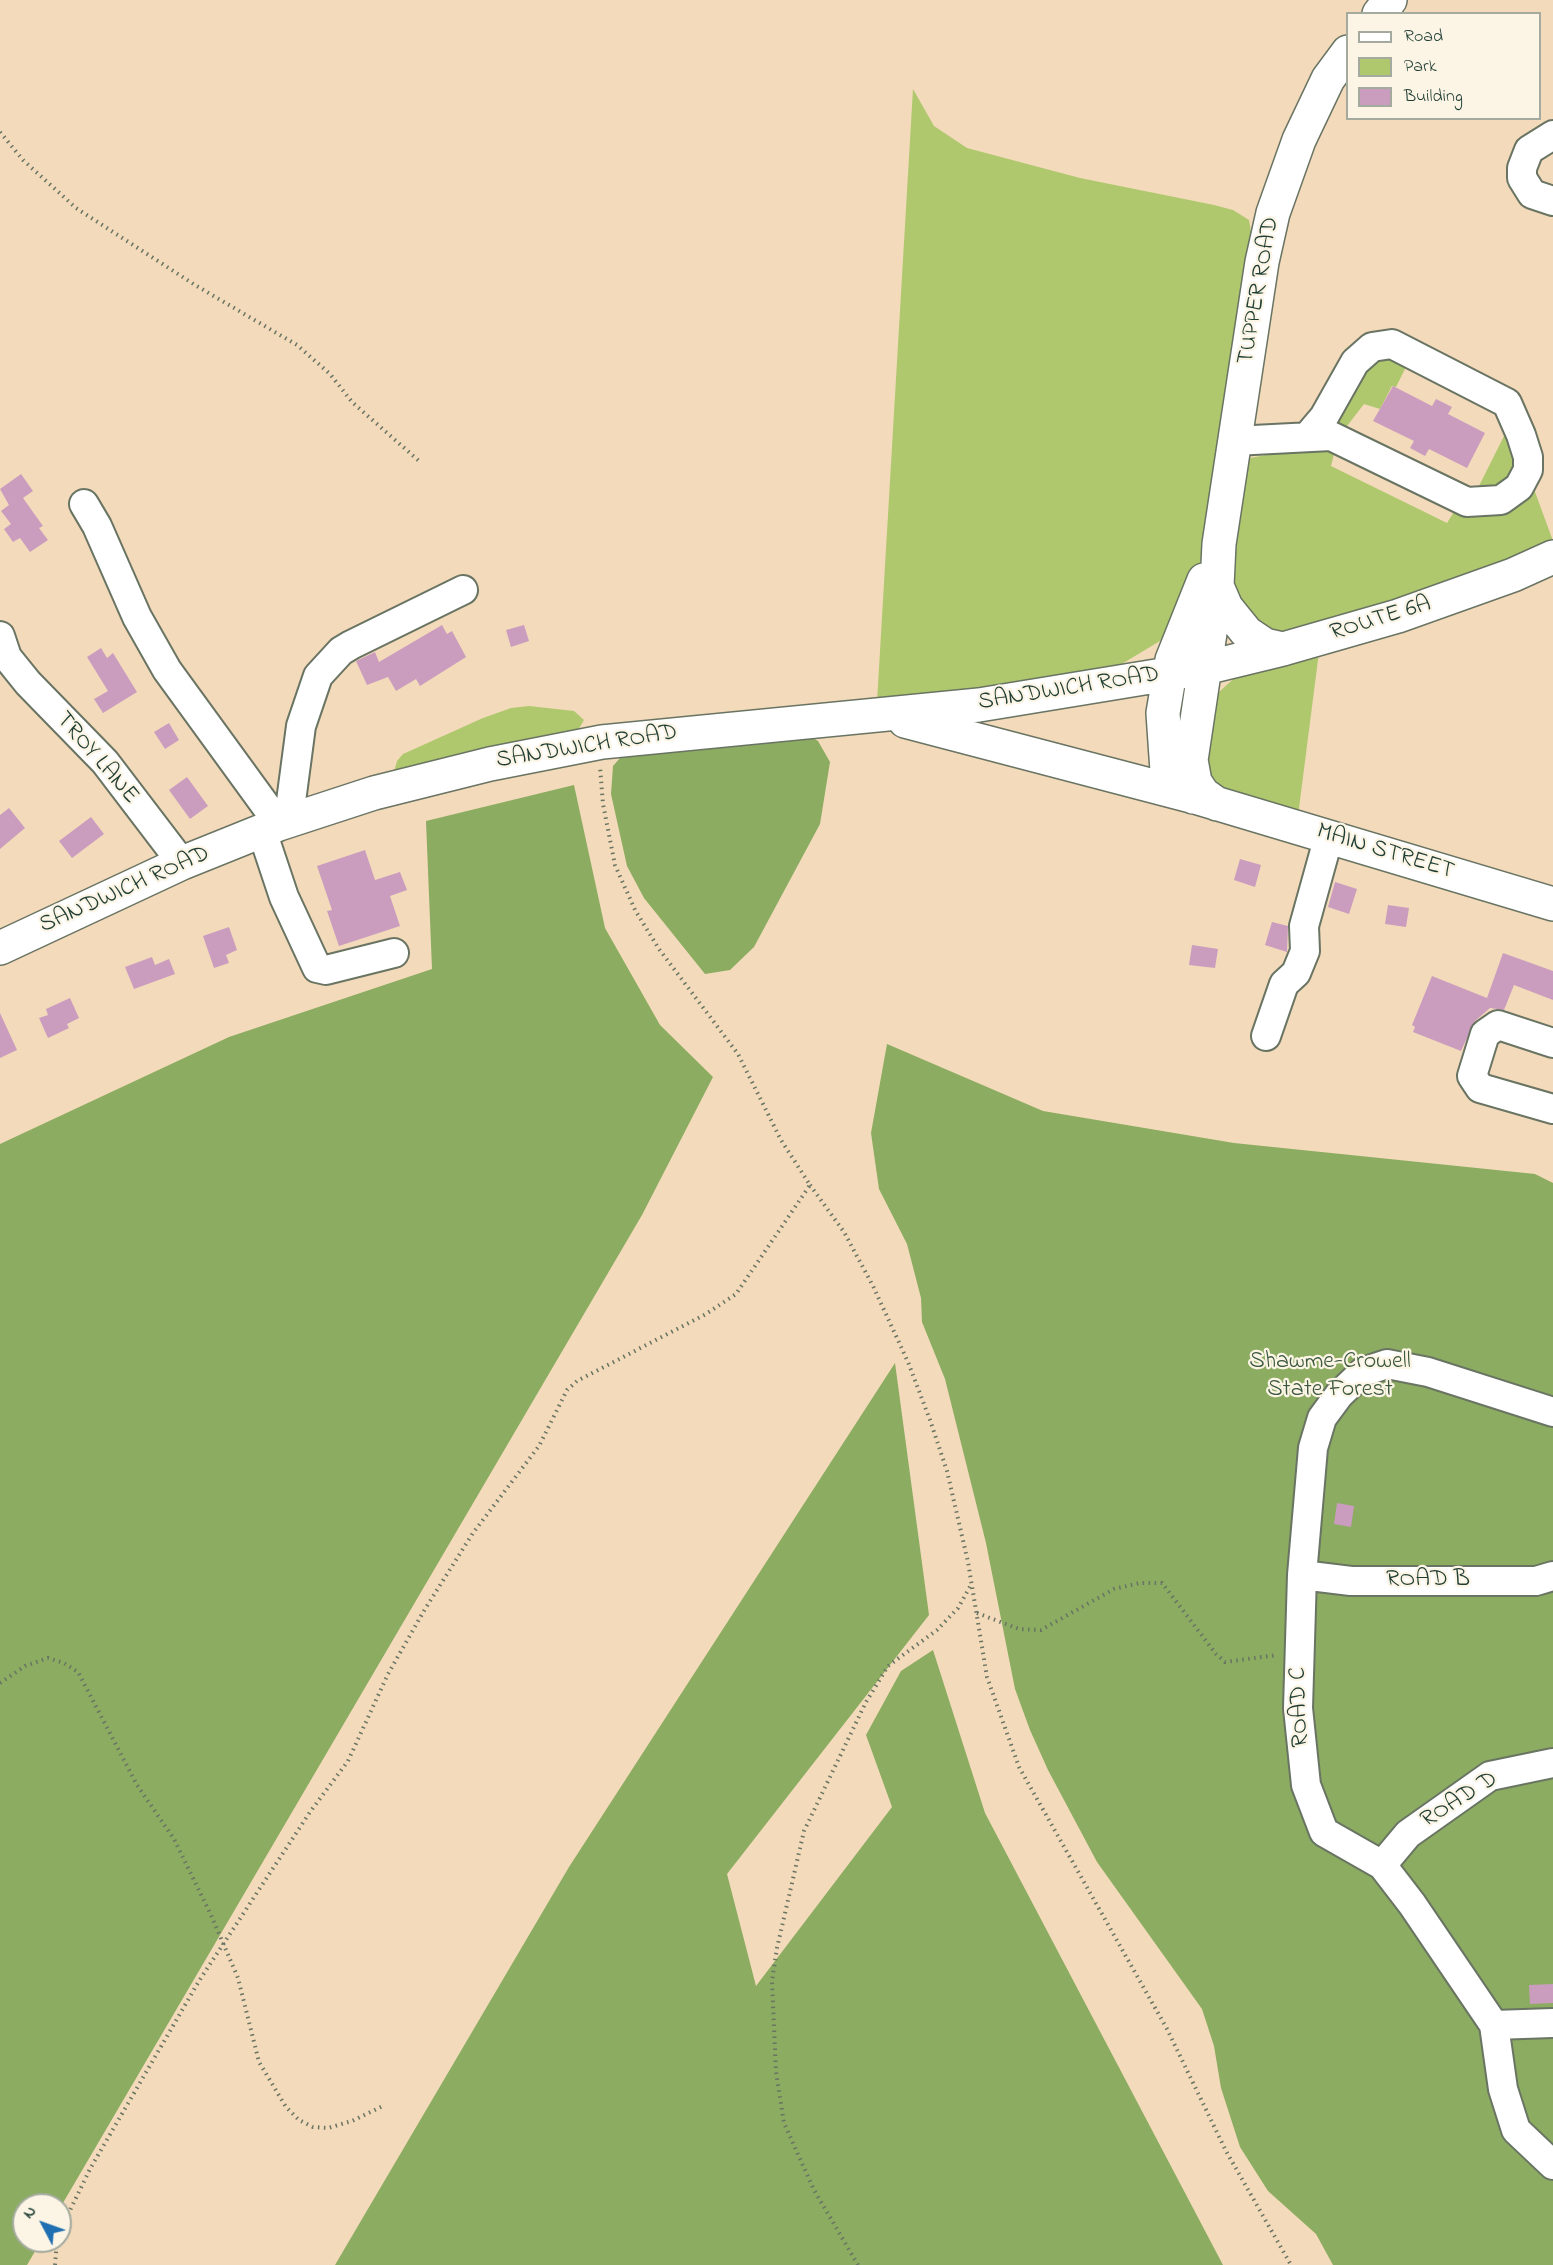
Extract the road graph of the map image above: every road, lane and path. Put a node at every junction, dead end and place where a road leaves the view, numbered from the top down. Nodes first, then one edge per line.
1 (1390, 0) edge
2 (1381, 12) edge
3 (1346, 53) edge
4 (0, 132) edge
5 (1553, 135) edge
6 (1553, 201) edge
7 (1308, 437) junction
8 (1234, 441) junction
9 (419, 461) dead end
10 (84, 504) dead end
11 (1219, 544) junction
12 (1553, 557) edge
13 (1217, 586) junction
14 (463, 590) dead end
15 (1283, 649) junction
16 (2, 651) edge
17 (1205, 668) junction
18 (1168, 675) junction
19 (883, 715) junction
20 (597, 743) junction
21 (1206, 801) junction
22 (277, 821) junction
23 (1329, 836) junction
24 (182, 863) junction
25 (1553, 904) edge
26 (0, 948) edge
27 (394, 953) dead end
28 (1266, 1036) dead end
29 (1553, 1043) edge
30 (1553, 1109) edge
31 (810, 1185) junction
32 (1553, 1412) edge
33 (1302, 1575) junction
34 (1553, 1576) edge
35 (972, 1583) junction
36 (977, 1612) junction
37 (1299, 1653) junction
38 (0, 1683) edge
39 (1553, 1763) edge
40 (1382, 1865) junction
41 (224, 1945) junction
42 (1553, 2024) edge
43 (1494, 2025) junction
44 (384, 2106) dead end
45 (1553, 2165) edge
46 (72, 2203) edge
47 (858, 2265) edge
48 (1291, 2265) edge

1 - 2 main road
3 - 8 main road, TUPPER ROAD
4 - 9 path
5 - 6 street
7 - 7 street
7 - 8 street
8 - 11 main road, TUPPER ROAD
10 - 22 street
11 - 13 main road, TUPPER ROAD
11 - 18 main road, TUPPER ROAD
12 - 15 main road, ROUTE 6A
13 - 15 main road
13 - 17 main road, TUPPER ROAD
14 - 22 street
15 - 17 main road, ROUTE 6A
16 - 24 street, TROY LANE
17 - 18 main road, SANDWICH ROAD
17 - 21 main road
18 - 19 main road, SANDWICH ROAD
18 - 21 main road, MAIN STREET
19 - 20 main road, SANDWICH ROAD
19 - 21 main road, MAIN STREET
20 - 22 main road, SANDWICH ROAD
20 - 31 path
21 - 23 main road, MAIN STREET
22 - 24 main road, SANDWICH ROAD
22 - 27 street
23 - 25 main road, MAIN STREET
23 - 28 street
24 - 26 main road, SANDWICH ROAD
29 - 30 street
31 - 35 path
31 - 41 path
32 - 33 street, ROAD C
33 - 34 street, ROAD B
33 - 37 street, ROAD C
35 - 36 path
35 - 47 path
36 - 37 path
36 - 48 path
37 - 40 street, ROAD C
38 - 41 path
39 - 40 street, ROAD D
40 - 43 street, ROAD C
41 - 44 path
41 - 46 path
42 - 43 street
43 - 45 street, ROAD C

